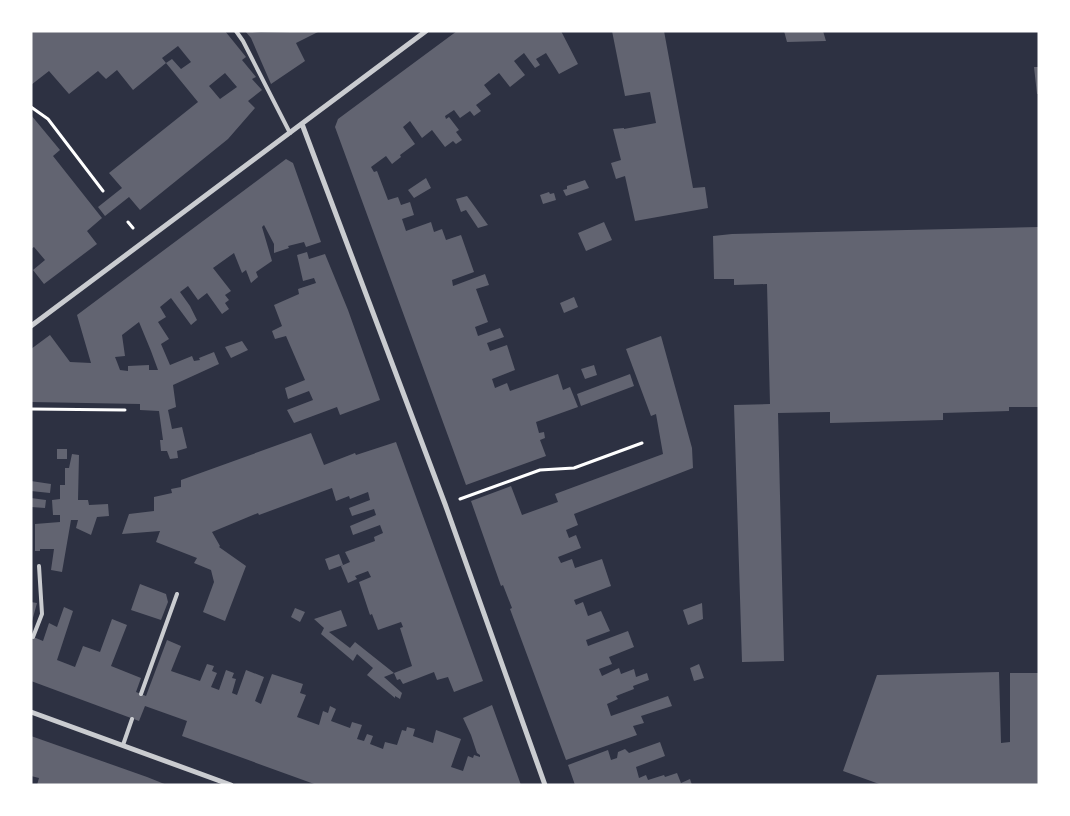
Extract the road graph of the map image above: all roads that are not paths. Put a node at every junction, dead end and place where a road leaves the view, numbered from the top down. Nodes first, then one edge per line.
1 (236, 31) edge
2 (426, 31) edge
3 (302, 124) junction
4 (290, 133) junction
5 (31, 326) edge
6 (39, 566) dead end
7 (177, 594) dead end
8 (33, 637) dead end
9 (141, 694) dead end
10 (31, 712) edge
11 (132, 719) dead end
12 (123, 745) junction
13 (231, 785) edge
14 (544, 785) edge

1 - 4 lane
2 - 3 street
3 - 4 street
3 - 14 street
4 - 5 street
6 - 8 lane
7 - 9 lane
10 - 12 street
11 - 12 lane
12 - 13 street

